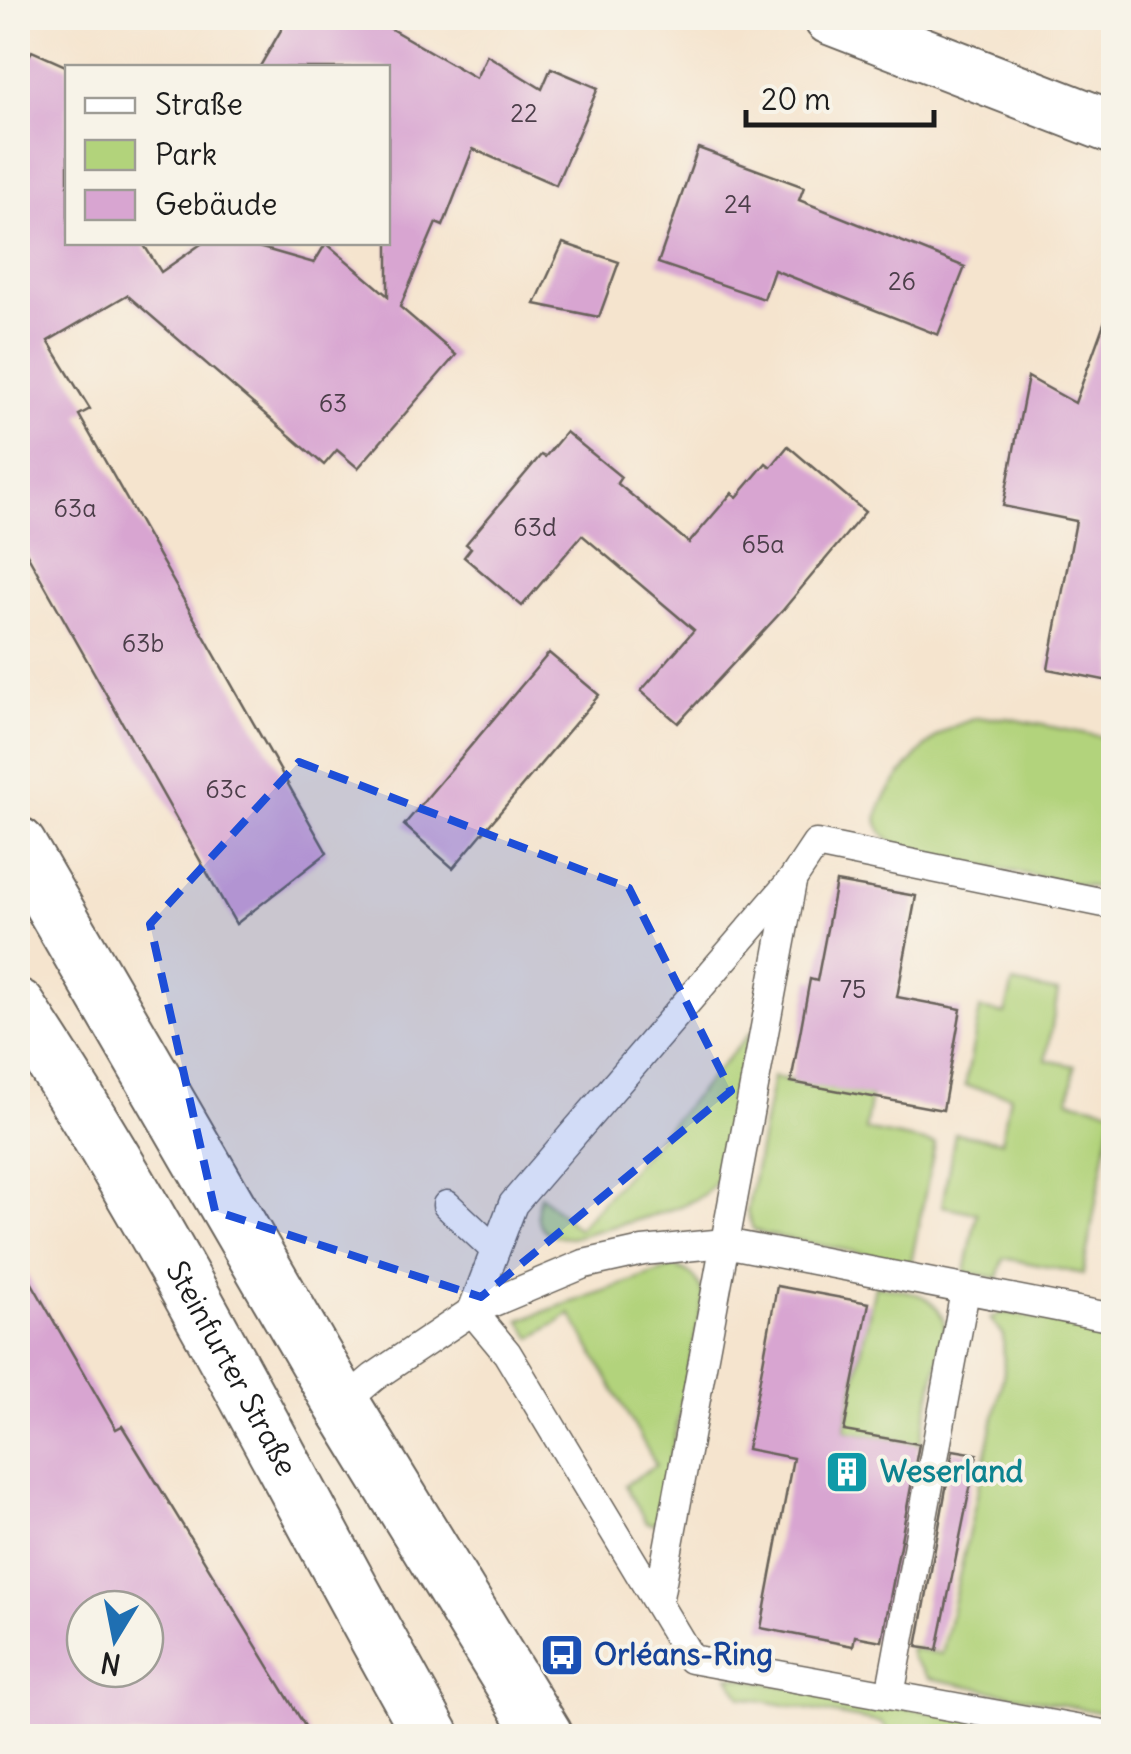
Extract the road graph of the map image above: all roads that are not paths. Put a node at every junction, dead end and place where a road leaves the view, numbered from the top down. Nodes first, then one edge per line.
1 (830, 18) edge
2 (1114, 128) edge
3 (18, 845) edge
4 (792, 880) junction
5 (1114, 905) edge
6 (18, 1007) edge
7 (447, 1205) dead end
8 (725, 1242) junction
9 (495, 1250) junction
10 (964, 1291) junction
11 (472, 1311) junction
12 (1114, 1318) edge
13 (342, 1404) junction
14 (658, 1603) junction
15 (890, 1695) junction
16 (432, 1736) edge
17 (545, 1736) edge
18 (1114, 1736) edge

1 - 2 street
3 - 13 main road
4 - 5 lane
4 - 8 lane
4 - 9 lane
6 - 16 main road, Steinfurter Straße
7 - 9 lane
8 - 10 lane
8 - 11 lane
8 - 14 lane
9 - 11 lane
10 - 12 lane
10 - 15 lane
11 - 13 lane
11 - 14 lane
13 - 17 main road
14 - 15 lane
15 - 18 lane

